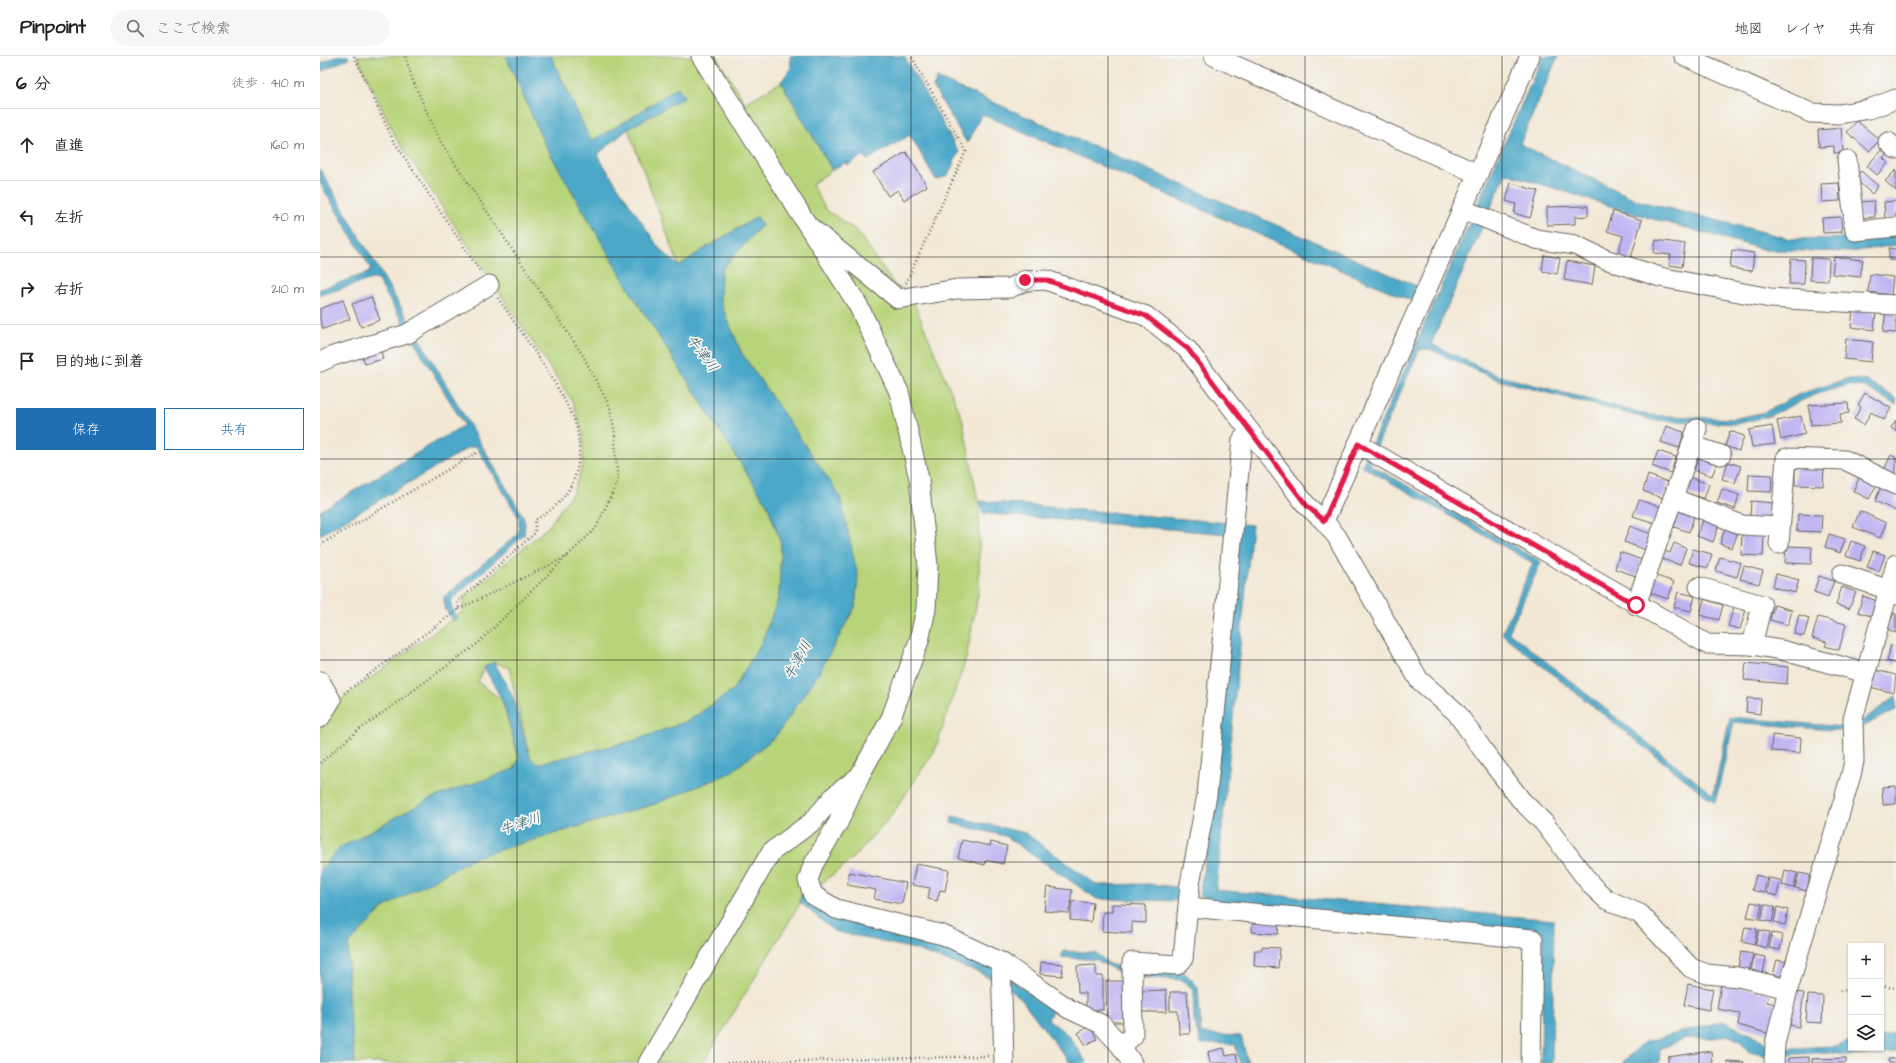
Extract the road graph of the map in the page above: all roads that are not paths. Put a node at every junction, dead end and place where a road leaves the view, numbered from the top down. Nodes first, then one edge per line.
1 (701, 56) edge
2 (1214, 56) edge
3 (1530, 56) edge
4 (1684, 56) edge
5 (1896, 99) edge
6 (1847, 160) dead end
7 (1478, 174) junction
8 (1462, 209) junction
9 (1896, 227) edge
10 (811, 228) junction
11 (489, 286) road end
12 (1896, 305) edge
13 (320, 362) edge
14 (1250, 432) junction
15 (1367, 450) junction
16 (1721, 455) dead end
17 (1896, 485) edge
18 (1673, 498) junction
19 (1324, 521) junction
20 (1896, 564) edge
21 (1842, 574) dead end
22 (1699, 588) dead end
23 (1892, 592) edge
24 (1636, 605) junction
25 (1752, 645) junction
26 (1866, 673) junction
27 (320, 681) edge
28 (320, 718) edge
29 (860, 775) junction
30 (1188, 907) junction
31 (1001, 962) junction
32 (1788, 989) junction
33 (1121, 1046) junction
34 (1774, 1056) edge
35 (1004, 1059) edge
36 (648, 1063) edge
37 (1132, 1063) edge
38 (1531, 1063) edge

1 - 10 street
2 - 7 street
3 - 7 street
4 - 5 street
6 - 9 street
7 - 8 street
8 - 12 street
8 - 15 street
10 - 14 street
10 - 29 street
11 - 13 street
14 - 19 street
14 - 30 street
15 - 19 street
15 - 24 street
16 - 18 street
17 - 18 street
18 - 24 street
19 - 32 street
20 - 23 street
21 - 23 street
22 - 25 street
23 - 26 street
24 - 25 street
25 - 26 street
26 - 32 street
27 - 28 street
29 - 31 street
29 - 36 street
30 - 33 street
30 - 38 street
31 - 33 street
31 - 35 street
32 - 34 street
33 - 37 street

